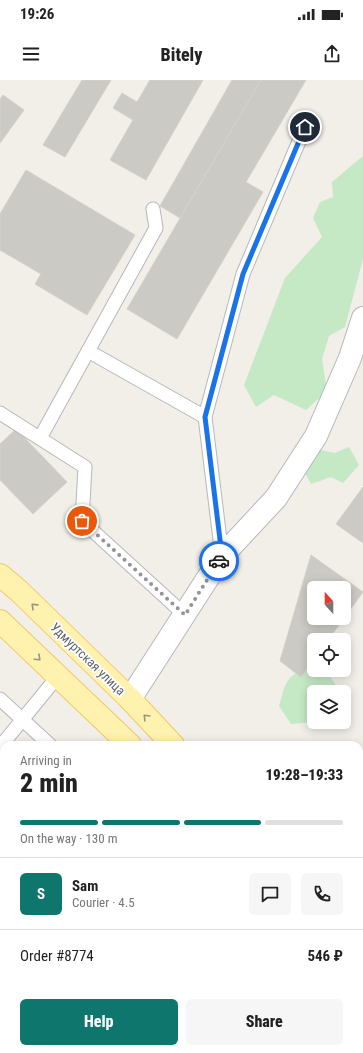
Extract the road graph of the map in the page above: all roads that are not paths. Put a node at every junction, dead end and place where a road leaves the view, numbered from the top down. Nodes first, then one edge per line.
1 (305, 127) dead end
2 (153, 209) dead end
3 (363, 318) edge
4 (88, 351) junction
5 (357, 360) edge
6 (0, 413) edge
7 (205, 417) junction
8 (40, 438) junction
9 (222, 556) junction
10 (0, 575) edge
11 (185, 615) junction
12 (0, 621) edge
13 (58, 676) junction
14 (0, 699) edge
15 (130, 700) junction
16 (23, 719) junction
17 (5, 741) edge
18 (46, 741) edge
19 (126, 741) edge
20 (169, 741) edge

1 - 7 lane
2 - 4 lane
3 - 5 street
4 - 7 lane
4 - 8 lane
5 - 9 street
6 - 8 lane
7 - 9 lane
8 - 11 lane
9 - 11 street
15 -> 10 main road, Удмуртская улица
11 - 15 street
12 -> 13 main road
13 - 16 lane
13 - 19 main road
14 - 16 lane
20 -> 15 main road, Удмуртская улица
16 - 17 lane
16 - 18 lane

